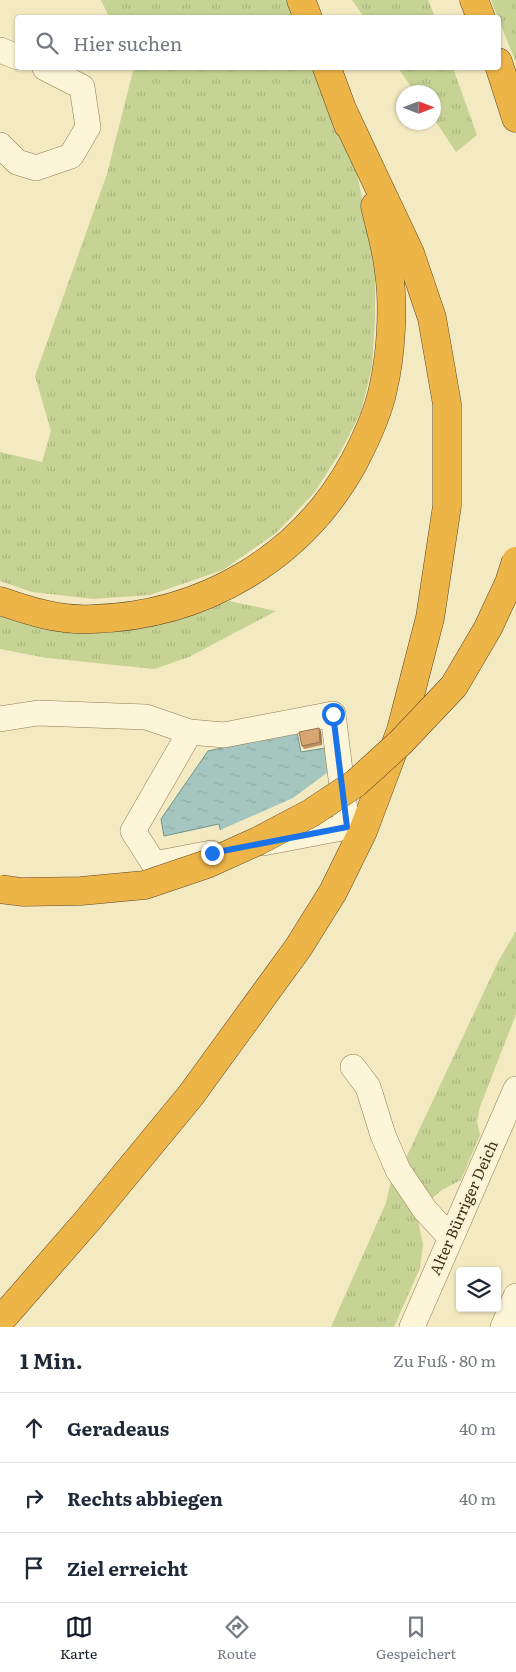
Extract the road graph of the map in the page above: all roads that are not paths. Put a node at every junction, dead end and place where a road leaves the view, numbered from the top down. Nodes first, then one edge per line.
1 (301, 0) edge
2 (474, 0) edge
3 (307, 15) edge
4 (480, 15) edge
5 (0, 50) edge
6 (15, 55) edge
7 (501, 68) edge
8 (49, 70) edge
9 (328, 70) edge
10 (342, 108) junction
11 (516, 118) edge
12 (0, 145) edge
13 (516, 561) edge
14 (0, 601) edge
15 (0, 719) edge
16 (190, 732) junction
17 (0, 889) edge
18 (353, 1067) dead end
19 (515, 1092) edge
20 (451, 1238) junction
21 (516, 1296) edge
22 (0, 1321) edge
23 (412, 1327) edge
24 (502, 1327) edge

1 - 3 highway
2 - 4 highway
5 - 6 lane
7 - 11 highway
8 - 12 lane
9 - 10 highway
10 - 14 highway
10 - 22 highway, bridge
13 - 17 highway, bridge
15 - 16 lane
16 - 16 lane
18 - 20 lane
19 - 20 lane, Alter Bürriger Deich
20 - 23 lane, Alter Bürriger Deich
21 - 24 lane

